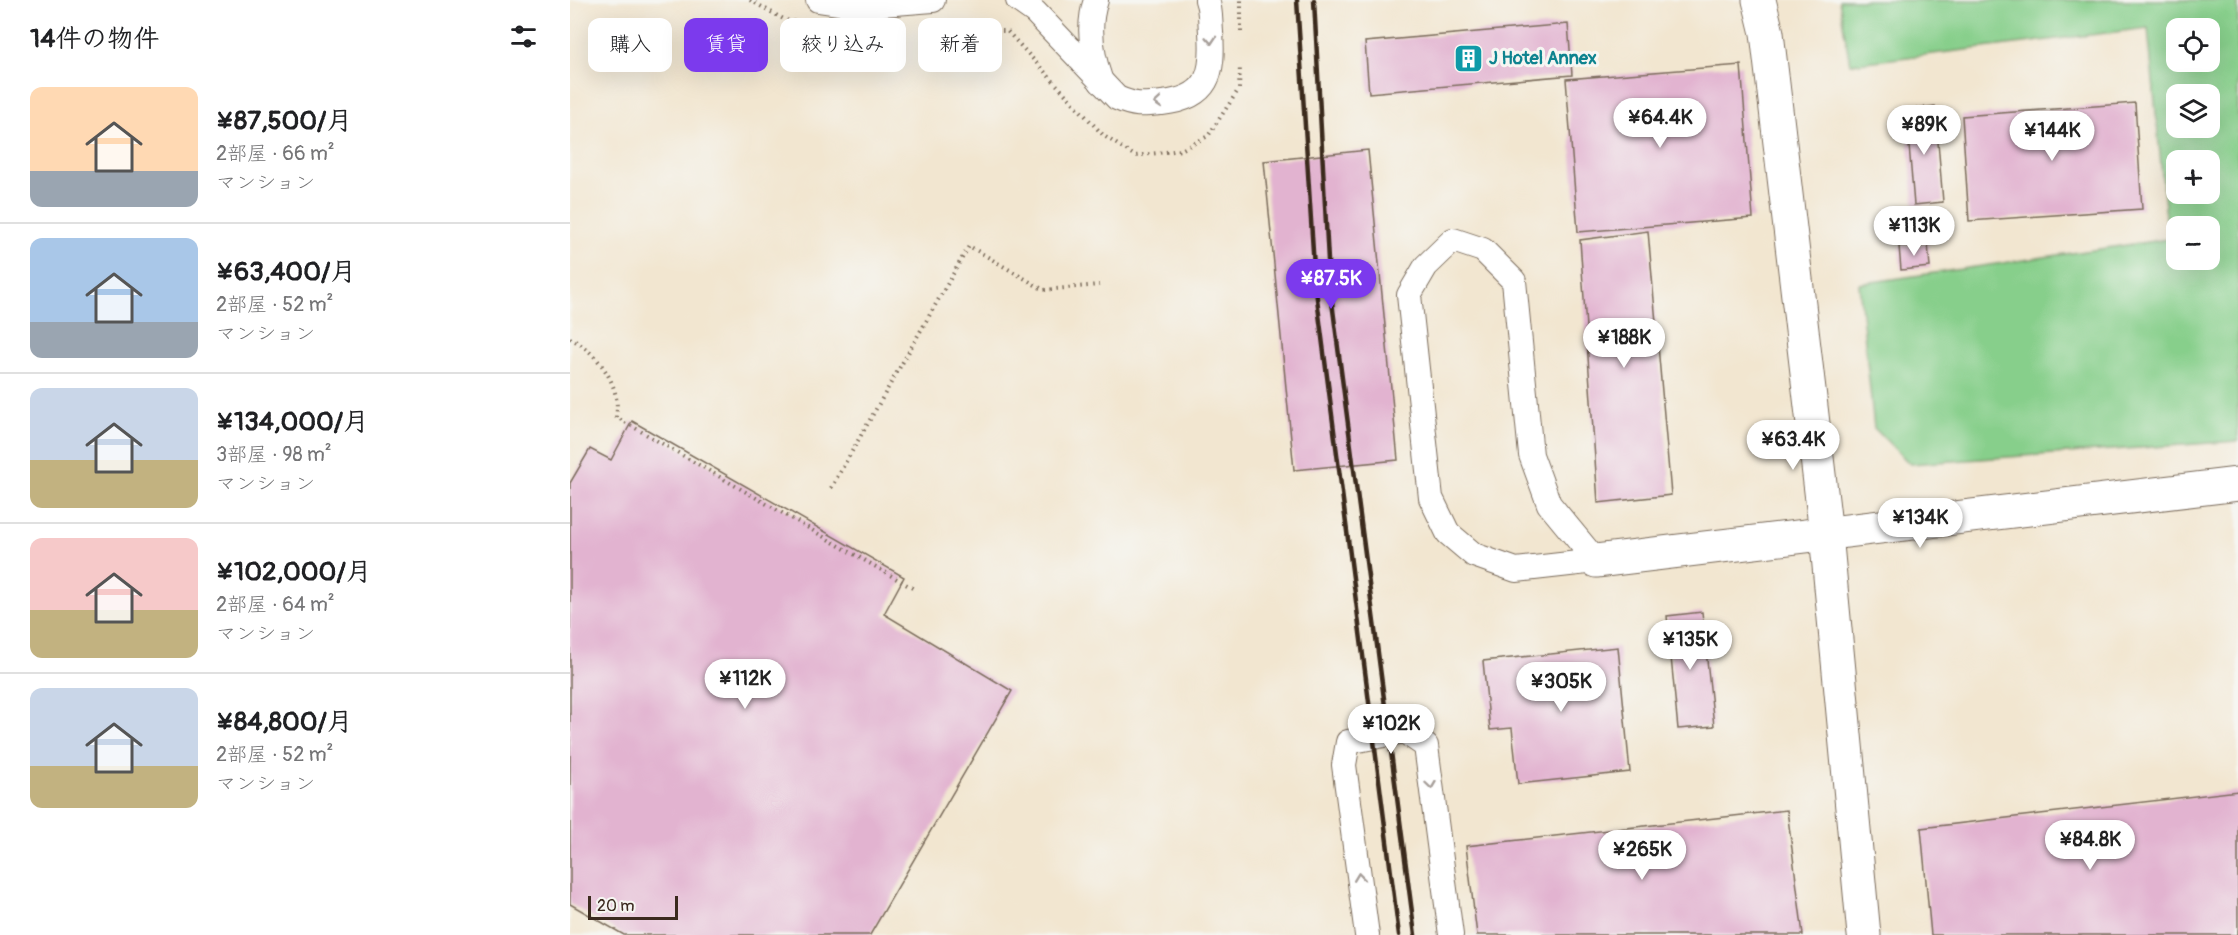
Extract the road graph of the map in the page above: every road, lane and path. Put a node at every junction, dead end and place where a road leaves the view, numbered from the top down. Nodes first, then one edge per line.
1 (750, 0) edge
2 (818, 0) edge
3 (933, 0) edge
4 (1018, 0) edge
5 (1096, 0) edge
6 (1207, 0) edge
7 (1241, 0) edge
8 (1759, 0) edge
9 (781, 18) edge
10 (1002, 31) edge
11 (1241, 33) dead end
12 (1240, 55) dead end
13 (1102, 84) junction
14 (1099, 285) dead end
15 (570, 338) edge
16 (2238, 484) edge
17 (831, 488) dead end
18 (1826, 534) junction
19 (1596, 561) junction
20 (914, 589) dead end
21 (1366, 935) edge
22 (1451, 935) edge
23 (1864, 935) edge

1 - 9 path
2 - 3 street
4 - 13 street
5 - 13 street
6 -> 13 street
7 - 11 path
8 - 18 street
10 - 12 path
14 - 17 path
15 - 20 path
16 - 18 street
18 - 19 street
18 - 23 street
19 - 19 street
21 -> 22 street

